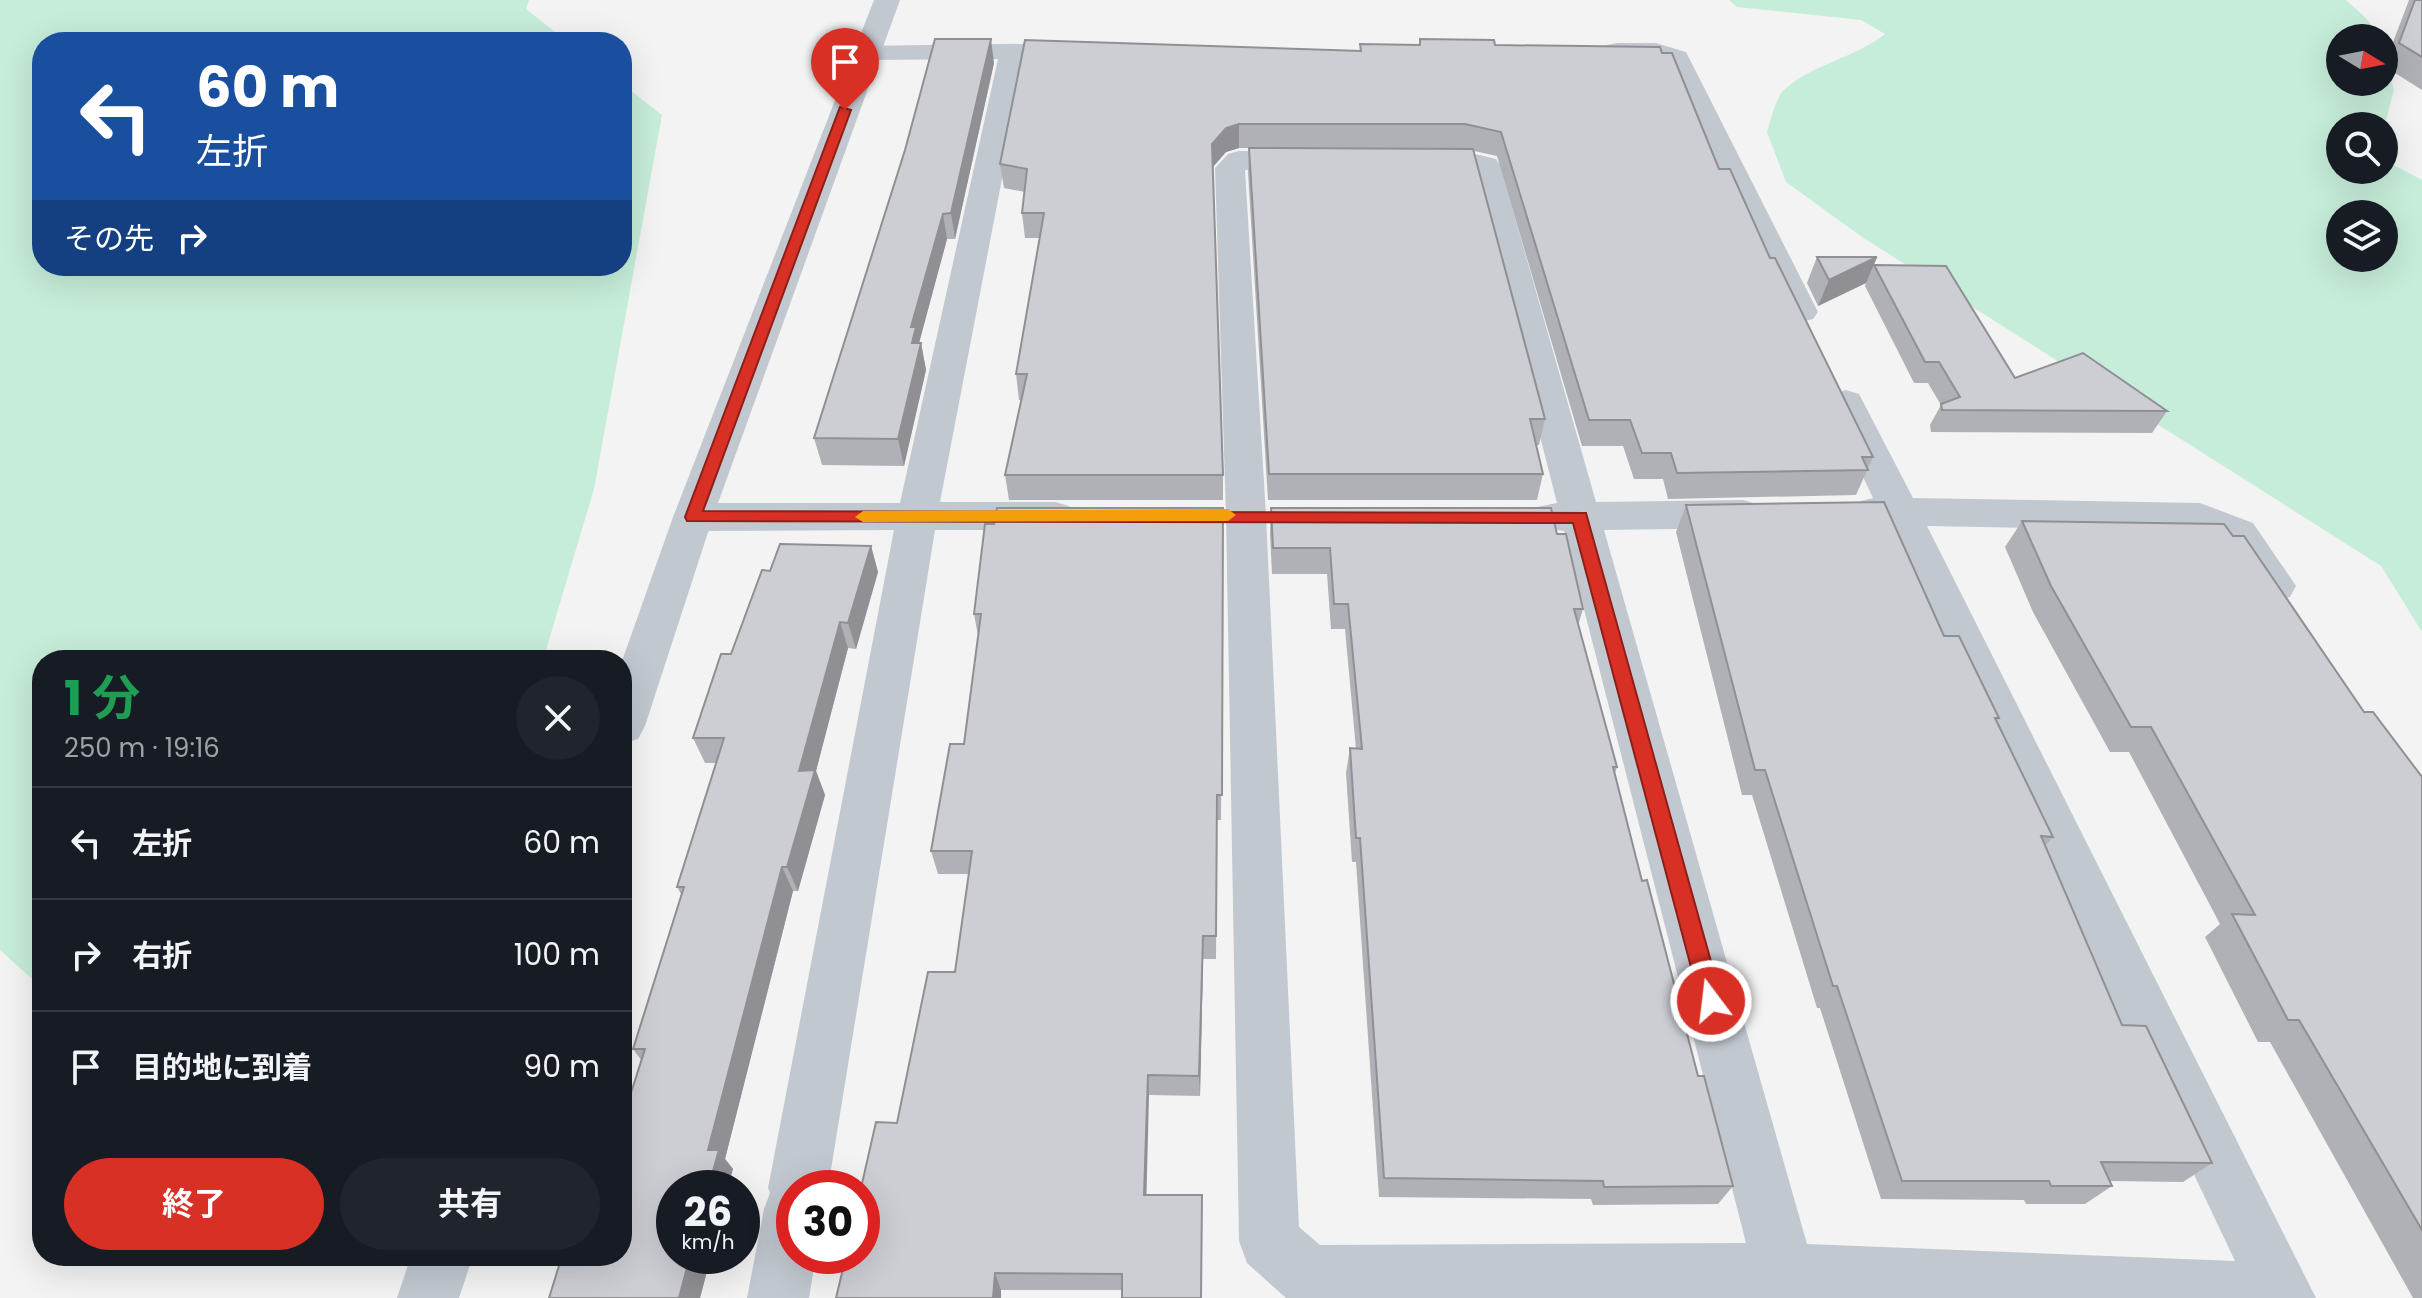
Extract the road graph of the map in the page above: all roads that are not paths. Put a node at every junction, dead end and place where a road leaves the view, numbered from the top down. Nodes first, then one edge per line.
1 (887, 0) edge
2 (1013, 51) junction
3 (1107, 51) edge
4 (1593, 51) edge
5 (866, 52) junction
6 (1816, 341) edge
7 (1837, 384) edge
8 (1900, 511) junction
9 (1836, 512) edge
10 (1788, 513) edge
11 (1089, 515) edge
12 (917, 516) junction
13 (1517, 516) edge
14 (693, 517) junction
15 (1580, 517) junction
16 (2300, 621) edge
17 (632, 697) edge
18 (801, 1170) edge
19 (439, 1266) edge
20 (782, 1274) edge
21 (1785, 1274) junction
22 (2284, 1296) edge
23 (428, 1298) edge
24 (778, 1298) edge

1 - 5 street
2 - 3 street
2 - 5 street
2 - 12 street
4 - 6 street
5 - 14 street
7 - 8 street
8 - 9 street
8 - 16 street
8 - 22 street
10 - 15 street
11 - 12 street
12 - 14 street
12 - 18 street
13 - 15 street
14 - 17 street
15 - 21 street
15 - 21 street
19 - 23 street
20 - 24 street
21 - 22 street

